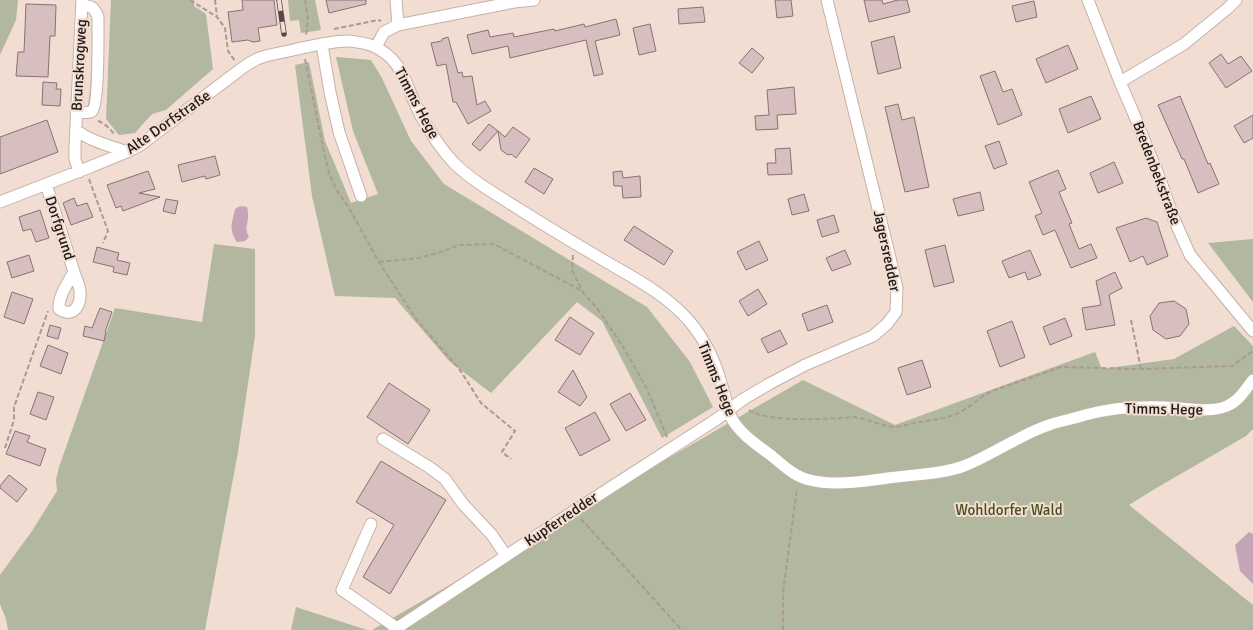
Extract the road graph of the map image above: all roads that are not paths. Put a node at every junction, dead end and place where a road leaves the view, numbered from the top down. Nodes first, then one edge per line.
1 (396, 0) edge
2 (534, 0) edge
3 (827, 0) edge
4 (1088, 0) edge
5 (1236, 0) edge
6 (82, 3) edge
7 (396, 25) junction
8 (322, 45) junction
9 (376, 47) junction
10 (1120, 82) junction
11 (76, 112) junction
12 (76, 130) junction
13 (127, 152) junction
14 (82, 171) junction
15 (46, 184) junction
16 (361, 196) dead end
17 (0, 202) edge
18 (74, 272) junction
19 (1253, 330) edge
20 (1253, 380) edge
21 (729, 409) junction
22 (382, 439) dead end
23 (371, 524) dead end
24 (506, 556) junction
25 (395, 629) edge

1 - 7 street
2 - 7 street
3 - 21 street, Jagersredder
4 - 10 street, Bredenbekstraße
5 - 10 street
6 - 11 street, Brunskrogweg
6 - 11 street
7 - 9 street
8 - 9 street, Alte Dorfstraße
8 - 13 street, Alte Dorfstraße
8 - 16 street
9 - 21 street, Timms Hege
10 - 19 street, Bredenbekstraße
11 - 12 street, Brunskrogweg
12 - 13 street, Brunskrogweg
12 - 14 street, Brunskrogweg
13 - 14 street, Alte Dorfstraße
14 - 15 street, Alte Dorfstraße
15 - 17 street, Alte Dorfstraße
15 - 18 street, Dorfgrund
18 - 18 street, Dorfgrund
20 - 21 street, Timms Hege
21 - 24 street, Kupferredder
22 - 24 street
23 - 25 street
24 - 25 street, Kupferredder

